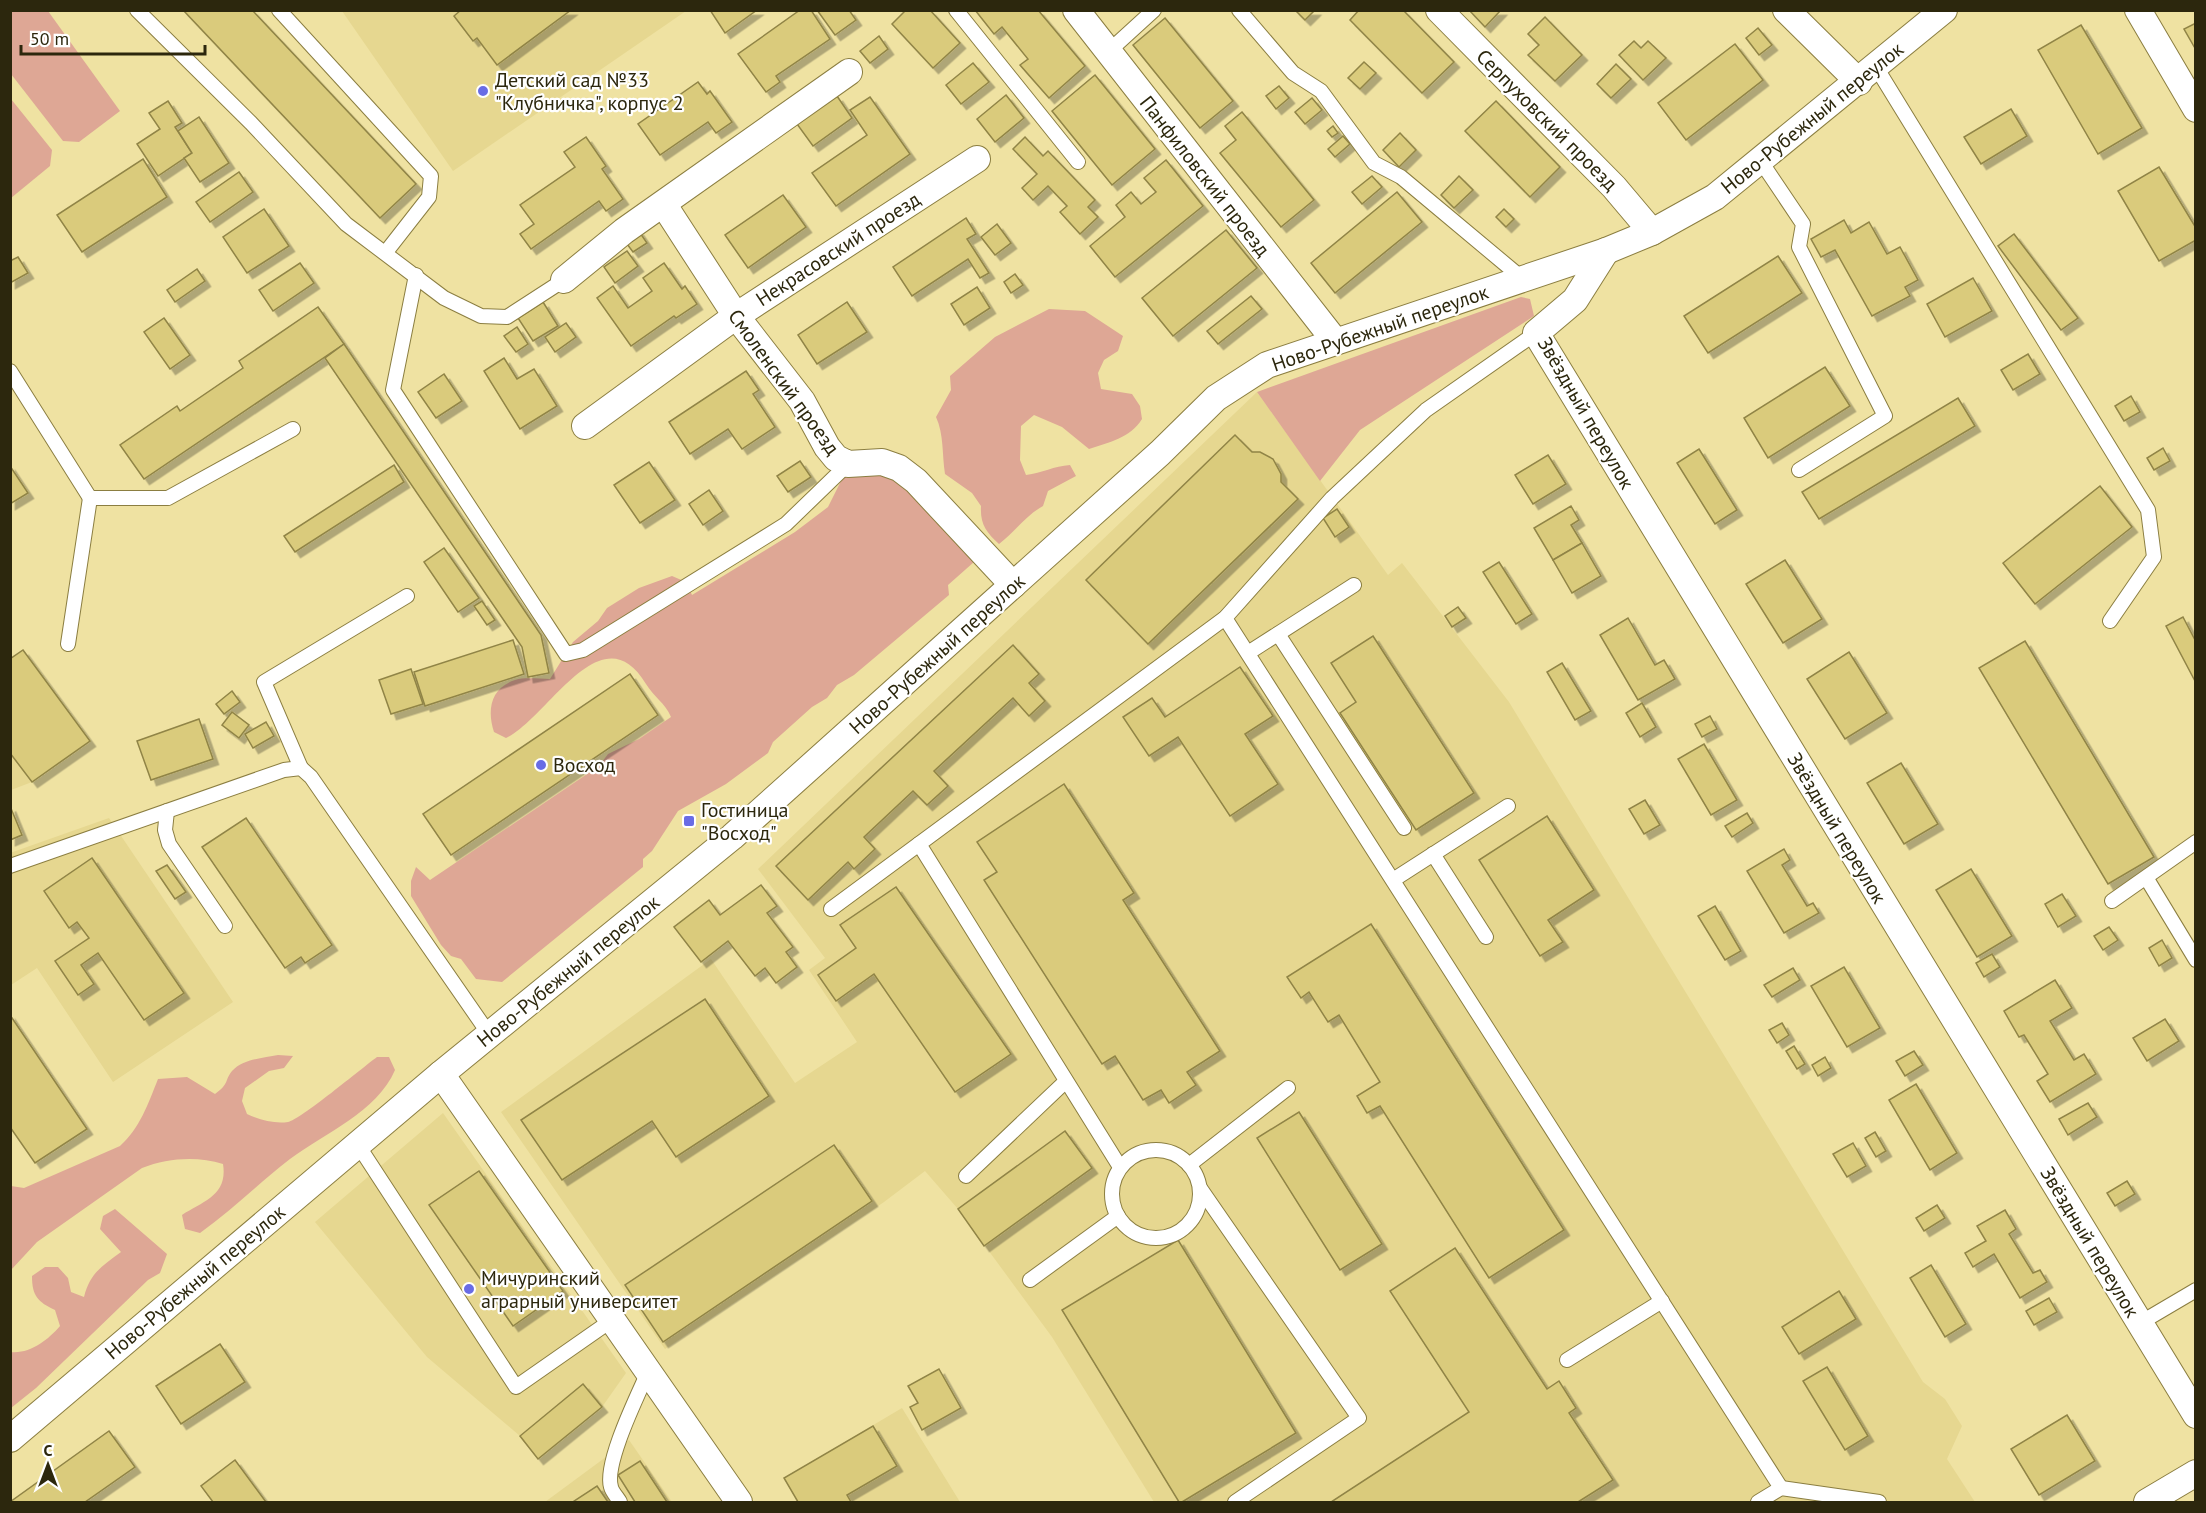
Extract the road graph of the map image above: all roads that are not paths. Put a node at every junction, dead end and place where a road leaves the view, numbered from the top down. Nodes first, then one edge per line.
1 (137, 10) edge
2 (279, 10) edge
3 (956, 10) edge
4 (1076, 10) edge
5 (1154, 10) edge
6 (1239, 10) edge
7 (1439, 10) edge
8 (1786, 10) edge
9 (1944, 10) edge
10 (2138, 10) edge
11 (1108, 52) junction
12 (849, 72) dead end
13 (1868, 75) junction
14 (2196, 109) edge
15 (977, 159) dead end
16 (1760, 160) junction
17 (1078, 162) dead end
18 (664, 205) junction
19 (1652, 232) junction
20 (1606, 251) junction
21 (386, 252) junction
22 (416, 275) junction
23 (1523, 279) junction
24 (564, 280) joint
25 (736, 316) junction
26 (1536, 333) junction
27 (1335, 341) junction
28 (10, 371) edge
29 (585, 426) dead end
30 (293, 429) dead end
31 (848, 464) junction
32 (1799, 470) dead end
33 (90, 498) junction
34 (1013, 585) junction
35 (1354, 585) dead end
36 (407, 596) dead end
37 (1225, 618) junction
38 (2110, 621) dead end
39 (1278, 634) junction
40 (68, 645) dead end
41 (1248, 653) junction
42 (301, 768) junction
43 (1508, 806) dead end
44 (167, 811) junction
45 (1404, 828) dead end
46 (2196, 842) edge
47 (919, 844) junction
48 (1434, 854) junction
49 (10, 866) edge
50 (2146, 879) junction
51 (1393, 880) junction
52 (2112, 901) dead end
53 (831, 909) dead end
54 (225, 926) dead end
55 (1486, 937) dead end
56 (2196, 960) edge
57 (489, 1035) junction
58 (441, 1074) junction
59 (1066, 1081) junction
60 (1288, 1088) dead end
61 (358, 1144) junction
62 (1189, 1165) junction
63 (1120, 1167) junction
64 (966, 1176) dead end
65 (1200, 1188) junction
66 (1118, 1216) junction
67 (1030, 1280) dead end
68 (2196, 1290) edge
69 (1662, 1301) junction
70 (612, 1320) junction
71 (2140, 1323) junction
72 (1567, 1360) dead end
73 (648, 1372) junction
74 (2196, 1415) edge
75 (10, 1439) edge
76 (2194, 1477) edge
77 (1781, 1488) junction
78 (620, 1503) edge
79 (739, 1503) edge
80 (1235, 1503) edge
81 (1758, 1503) edge
82 (1879, 1503) edge
83 (2147, 1503) edge

1 - 21 lane
2 - 21 lane
3 - 17 lane
4 - 11 street, Панфиловский проезд
5 - 11 lane
6 - 23 lane
7 - 19 street, Серпуховский проезд
8 - 13 street
9 - 13 street, Ново-Рубежный переулок
10 - 14 street
11 - 27 street, Панфиловский проезд
12 - 18 street
13 - 16 street, Ново-Рубежный переулок
13 - 38 lane
15 - 25 street, Некрасовский проезд
16 - 19 street, Ново-Рубежный переулок
16 - 32 lane
18 - 24 street
18 - 25 street, Смоленский проезд
19 - 20 street, Ново-Рубежный переулок
20 - 23 street, Ново-Рубежный переулок
20 - 26 street, Звёздный переулок
21 - 22 lane
22 - 24 lane
22 - 31 lane
23 - 27 street, Ново-Рубежный переулок
25 - 29 street, Некрасовский проезд
25 - 31 street, Смоленский проезд
26 - 37 lane
26 - 71 street, Звёздный переулок
27 - 34 street, Ново-Рубежный переулок
28 - 33 lane
30 - 33 lane
31 - 34 street, Смоленский проезд
33 - 40 lane
34 - 57 street, Ново-Рубежный переулок
35 - 39 lane
36 - 42 lane
37 - 41 lane
37 - 47 lane
39 - 41 lane
39 - 45 lane
41 - 51 lane
42 - 44 lane
42 - 57 lane
43 - 48 lane
44 - 49 lane
44 - 54 lane
46 - 50 lane
47 - 53 lane
47 - 59 lane
48 - 51 lane
48 - 55 lane
50 - 52 lane
50 - 56 lane
51 - 69 lane
57 - 58 street, Ново-Рубежный переулок
58 - 61 street, Ново-Рубежный переулок
58 - 70 street
59 - 63 lane
59 - 64 lane
60 - 62 lane
61 - 70 lane
61 - 75 street, Ново-Рубежный переулок
62 - 63 lane
62 - 65 lane
63 - 66 lane
65 - 66 lane
65 - 80 lane
66 - 67 lane
68 - 71 lane
69 - 72 lane
69 - 77 lane
70 - 73 street
71 - 74 street, Звёздный переулок
73 - 78 lane
73 - 79 street
76 - 83 street
77 - 81 lane
77 - 82 lane

